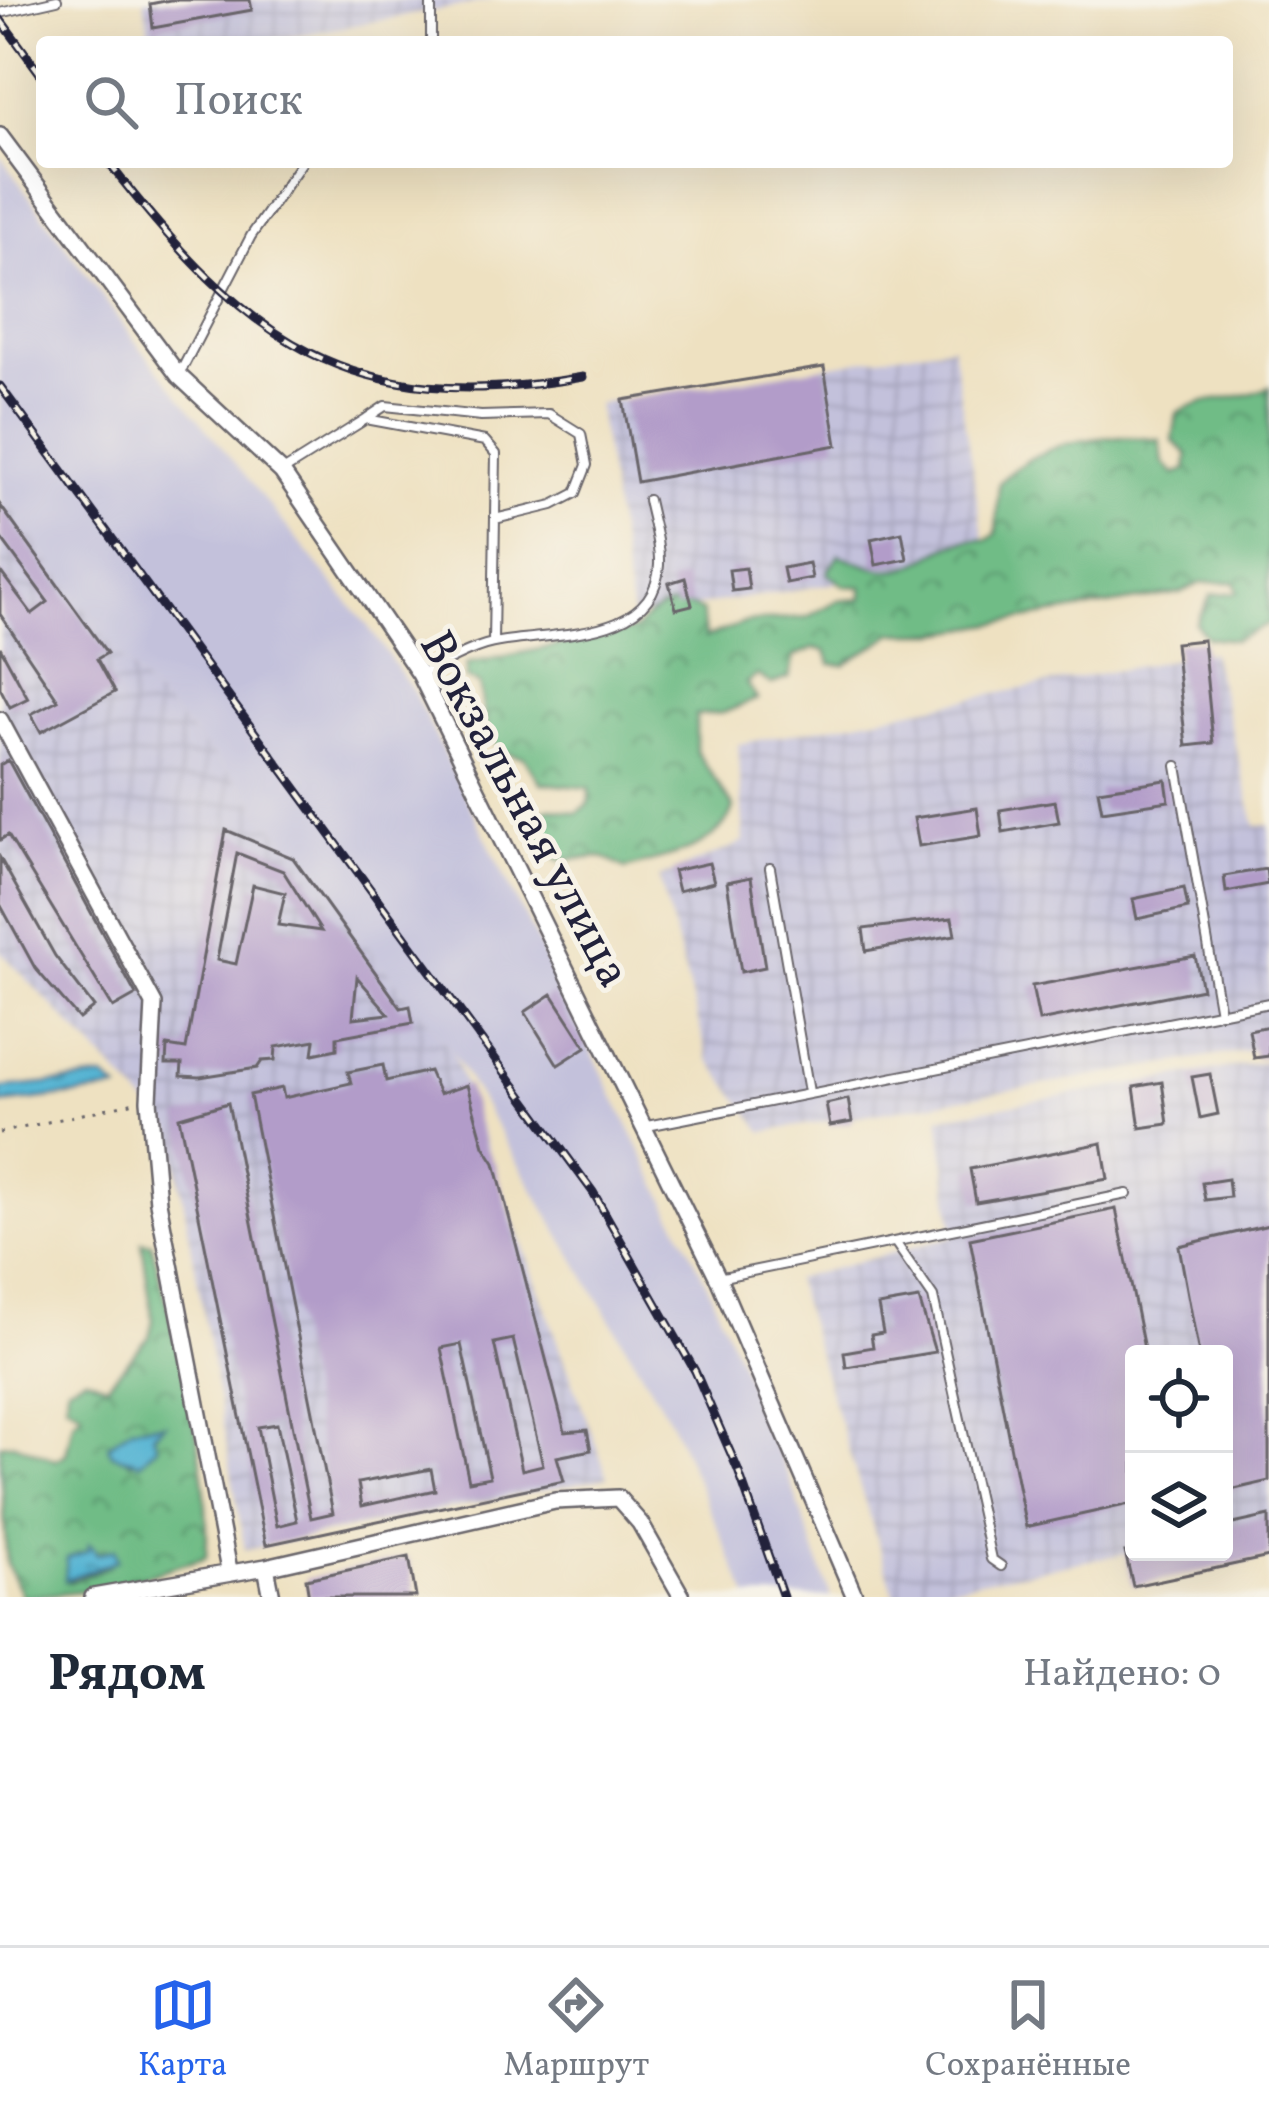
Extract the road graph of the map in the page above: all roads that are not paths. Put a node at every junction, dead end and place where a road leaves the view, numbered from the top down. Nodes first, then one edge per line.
1 (57, 0) edge
2 (431, 0) edge
3 (0, 13) edge
4 (431, 36) edge
5 (0, 136) edge
6 (298, 168) edge
7 (179, 376) junction
8 (366, 419) junction
9 (282, 472) junction
10 (648, 500) dead end
11 (494, 519) junction
12 (493, 642) junction
13 (420, 674) junction
14 (0, 719) edge
15 (1178, 766) dead end
16 (770, 868) dead end
17 (1269, 1003) edge
18 (1220, 1012) junction
19 (809, 1092) junction
20 (646, 1126) junction
21 (1127, 1194) dead end
22 (895, 1242) junction
23 (718, 1278) junction
24 (1001, 1566) dead end
25 (266, 1567) junction
26 (229, 1570) junction
27 (93, 1597) edge
28 (272, 1597) edge
29 (682, 1597) edge
30 (854, 1597) edge

1 - 3 lane
2 - 4 lane
5 - 7 street, Вокзальная улица
6 - 7 lane
7 - 9 street, Вокзальная улица
8 - 9 lane
8 - 11 lane
8 - 11 lane
9 - 13 street, Вокзальная улица
10 - 12 lane
11 - 12 lane
12 - 13 lane
13 - 20 street, Вокзальная улица
14 - 26 street
15 - 18 lane
16 - 19 lane
17 - 18 lane
18 - 19 lane
19 - 20 lane
20 - 23 street, Вокзальная улица
21 - 22 lane
22 - 23 lane
22 - 24 lane
23 - 30 street, Вокзальная улица
25 - 26 street
25 - 28 street
25 - 29 street
26 - 27 street

